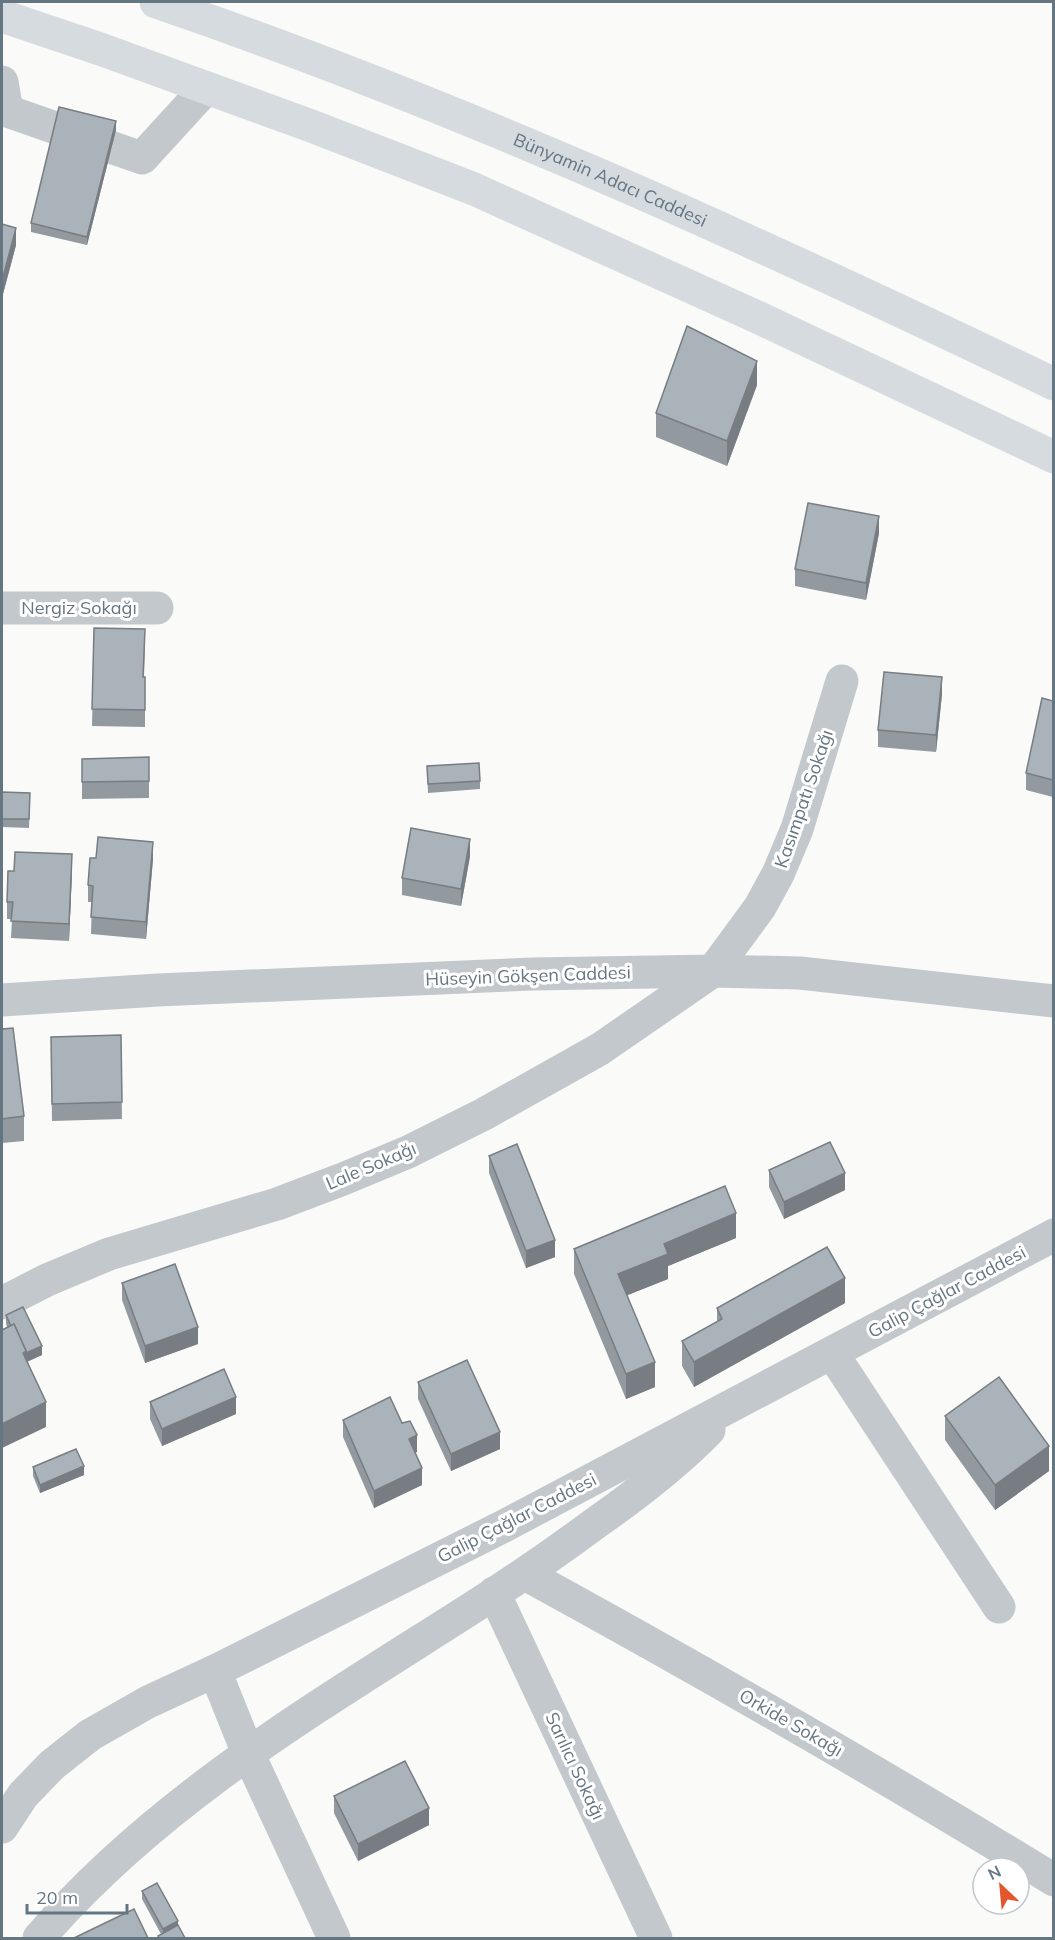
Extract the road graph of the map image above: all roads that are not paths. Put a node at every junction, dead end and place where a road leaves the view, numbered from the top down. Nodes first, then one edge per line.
1 (156, 2) edge
2 (2, 16) edge
3 (2, 82) edge
4 (206, 88) junction
5 (1053, 384) edge
6 (1053, 458) edge
7 (2, 608) edge
8 (157, 608) dead end
9 (842, 681) dead end
10 (712, 970) junction
11 (2, 1000) edge
12 (1053, 1000) edge
13 (1053, 1235) edge
14 (2, 1303) edge
15 (832, 1353) junction
16 (732, 1406) junction
17 (525, 1574) junction
18 (494, 1593) junction
19 (999, 1607) dead end
20 (215, 1671) junction
21 (248, 1753) junction
22 (2, 1827) edge
23 (1053, 1880) edge
24 (39, 1938) edge
25 (334, 1938) edge
26 (656, 1938) edge

1 - 5 main road, Bünyamin Adacı Caddesi
2 - 4 main road
3 - 4 street
4 - 6 main road
7 - 8 street, Nergiz Sokağı
9 - 10 street, Kasımpatı Sokağı
10 - 11 street, Hüseyin Gökşen Caddesi
10 - 12 street, Hüseyin Gökşen Caddesi
10 - 14 street, Lale Sokağı
13 - 15 street, Galip Çağlar Caddesi
15 - 16 street, Galip Çağlar Caddesi
15 - 19 street
16 - 17 street
16 - 20 street, Galip Çağlar Caddesi
17 - 18 street
17 - 23 street, Orkide Sokağı
18 - 21 street
18 - 26 street, Sarılıcı Sokağı
20 - 21 street
20 - 22 street, Galip Çağlar Caddesi
21 - 24 street
21 - 25 street

